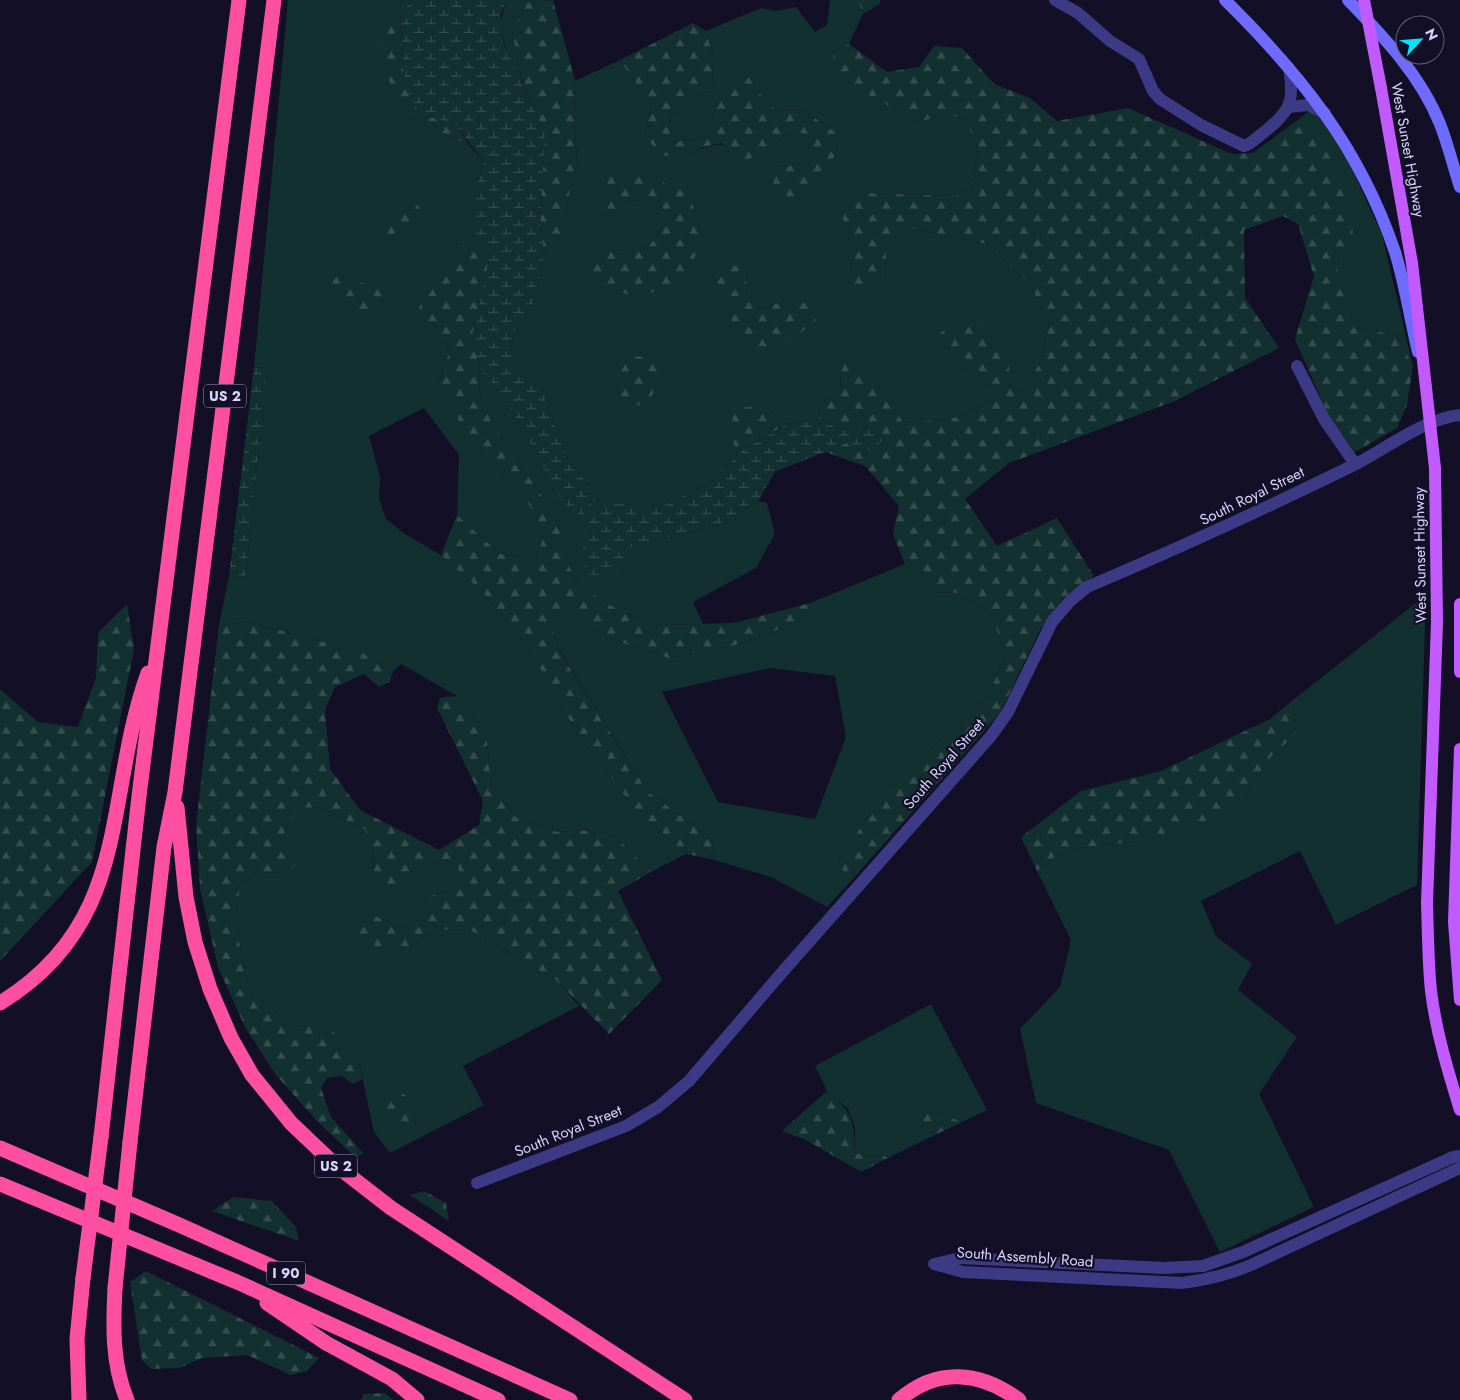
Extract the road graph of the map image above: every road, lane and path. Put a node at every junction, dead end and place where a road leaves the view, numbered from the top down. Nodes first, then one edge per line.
1 (239, 0) edge
2 (274, 0) edge
3 (1055, 0) edge
4 (1224, 0) edge
5 (1348, 0) edge
6 (1364, 0) edge
7 (1290, 68) junction
8 (1289, 107) junction
9 (1326, 113) junction
10 (1460, 187) edge
11 (1297, 366) dead end
12 (1428, 398) junction
13 (1460, 415) edge
14 (1430, 422) junction
15 (1355, 464) junction
16 (1460, 604) edge
17 (158, 646) junction
18 (1460, 672) edge
19 (1460, 749) edge
20 (175, 792) junction
21 (1460, 1000) edge
22 (0, 1002) edge
23 (1460, 1110) edge
24 (0, 1148) edge
25 (1460, 1156) edge
26 (1460, 1168) edge
27 (477, 1183) dead end
28 (0, 1184) edge
29 (237, 1282) junction
30 (79, 1400) edge
31 (128, 1400) edge
32 (417, 1400) edge
33 (498, 1400) edge
34 (570, 1400) edge
35 (685, 1400) edge
36 (899, 1400) edge
37 (1018, 1400) edge

1 - 17 highway, US 2
2 - 20 highway, US 2
3 - 8 street
4 - 7 main road
5 - 10 main road
6 - 12 main road, West Sunset Highway, bridge
7 - 8 street
7 - 9 main road
8 - 9 street
9 - 12 main road
11 - 15 street
12 - 14 main road, West Sunset Highway
13 - 14 street, South Royal Street
14 - 15 street, South Royal Street
14 - 23 main road, West Sunset Highway
15 - 27 street, South Royal Street
16 - 18 main road
17 - 22 highway
17 - 30 highway, US 2, bridge
19 - 21 main road
20 - 31 highway, US 2, bridge
20 - 35 highway, US 2
24 - 34 highway, I 90
25 - 26 street, South Assembly Road
28 - 29 highway, I 90
29 - 32 highway
29 - 33 highway, I 90
36 - 37 highway

